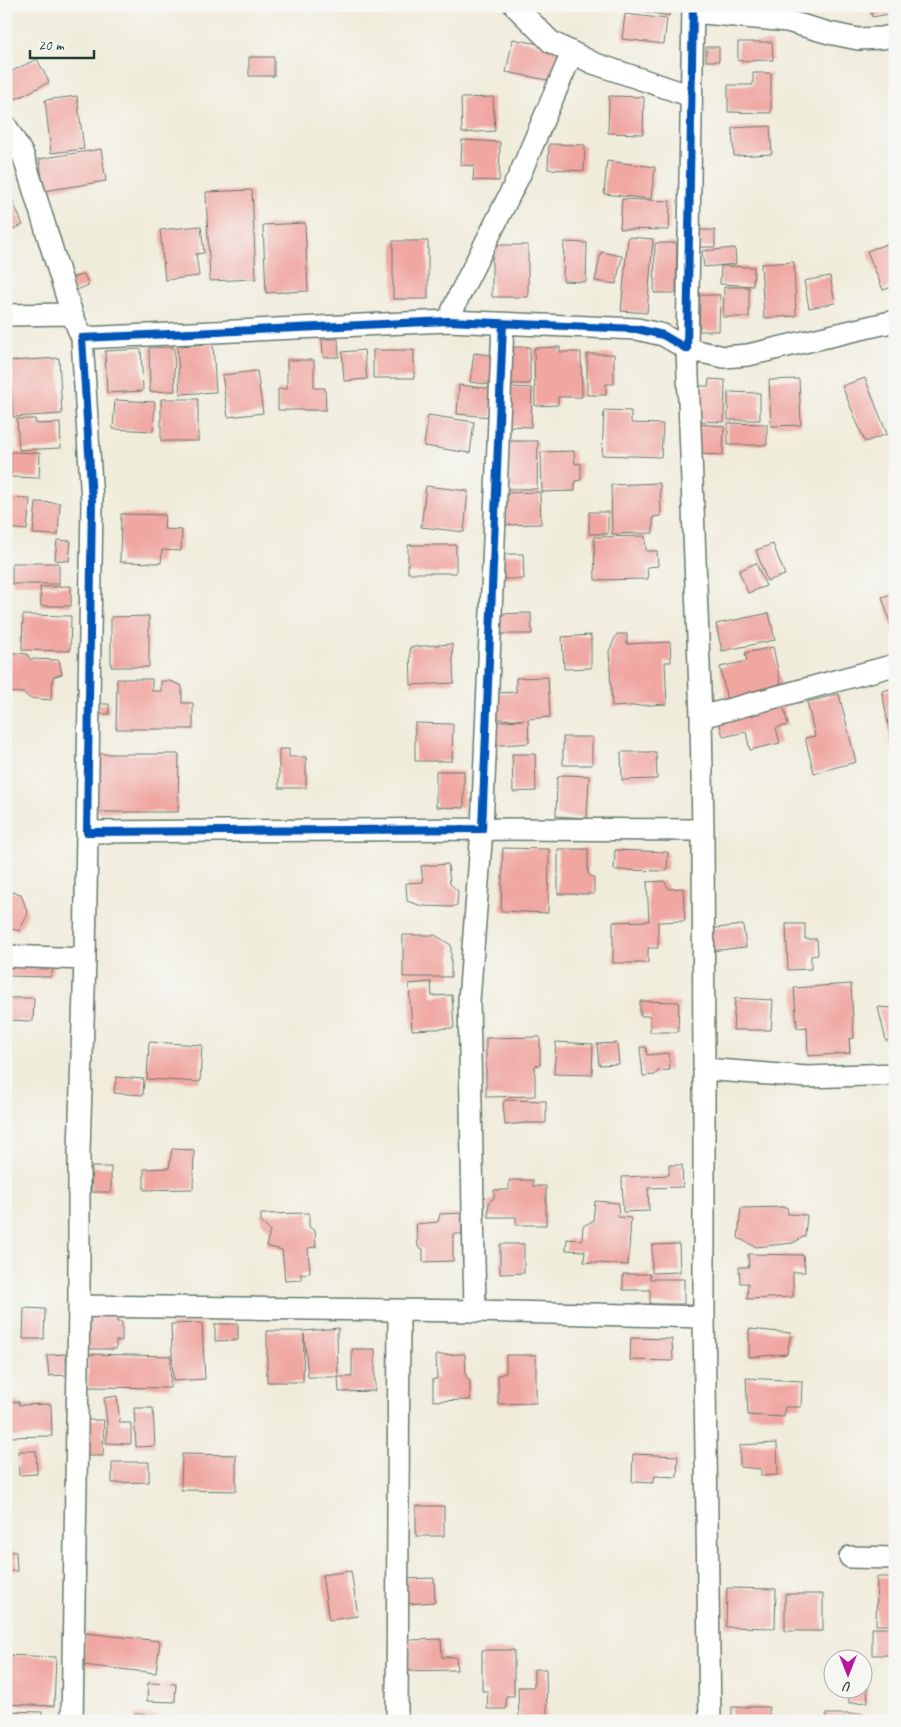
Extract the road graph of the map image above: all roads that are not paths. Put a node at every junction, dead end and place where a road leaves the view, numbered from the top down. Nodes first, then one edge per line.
1 (515, 6) edge
2 (693, 9) edge
3 (895, 35) edge
4 (572, 52) junction
5 (692, 96) junction
6 (6, 126) edge
7 (14, 156) edge
8 (72, 314) junction
9 (6, 315) edge
10 (455, 321) junction
11 (895, 321) edge
12 (498, 324) junction
13 (82, 338) junction
14 (687, 349) junction
15 (895, 665) edge
16 (701, 717) junction
17 (482, 829) junction
18 (703, 830) junction
19 (87, 832) junction
20 (6, 956) edge
21 (85, 959) junction
22 (704, 1069) junction
23 (895, 1074) edge
24 (79, 1306) junction
25 (399, 1311) junction
26 (475, 1311) junction
27 (704, 1317) junction
28 (850, 1557) dead end
29 (895, 1558) edge
30 (72, 1721) edge
31 (397, 1721) edge
32 (710, 1721) edge

1 - 4 street
2 - 3 street
2 - 5 street
4 - 5 street
4 - 10 street
5 - 14 street
6 - 7 street
7 - 8 street
8 - 9 street
8 - 13 street
10 - 12 street
10 - 13 street
11 - 14 street
12 - 14 street
12 - 17 street
13 - 19 street
14 - 16 street
15 - 16 street
16 - 18 street
17 - 18 street
17 - 19 street
17 - 26 street
18 - 22 street
19 - 21 street
20 - 21 street
21 - 24 street
22 - 23 street
22 - 27 street
24 - 25 street
24 - 30 street
25 - 26 street
25 - 31 street
26 - 27 street
27 - 32 street
28 - 29 street

